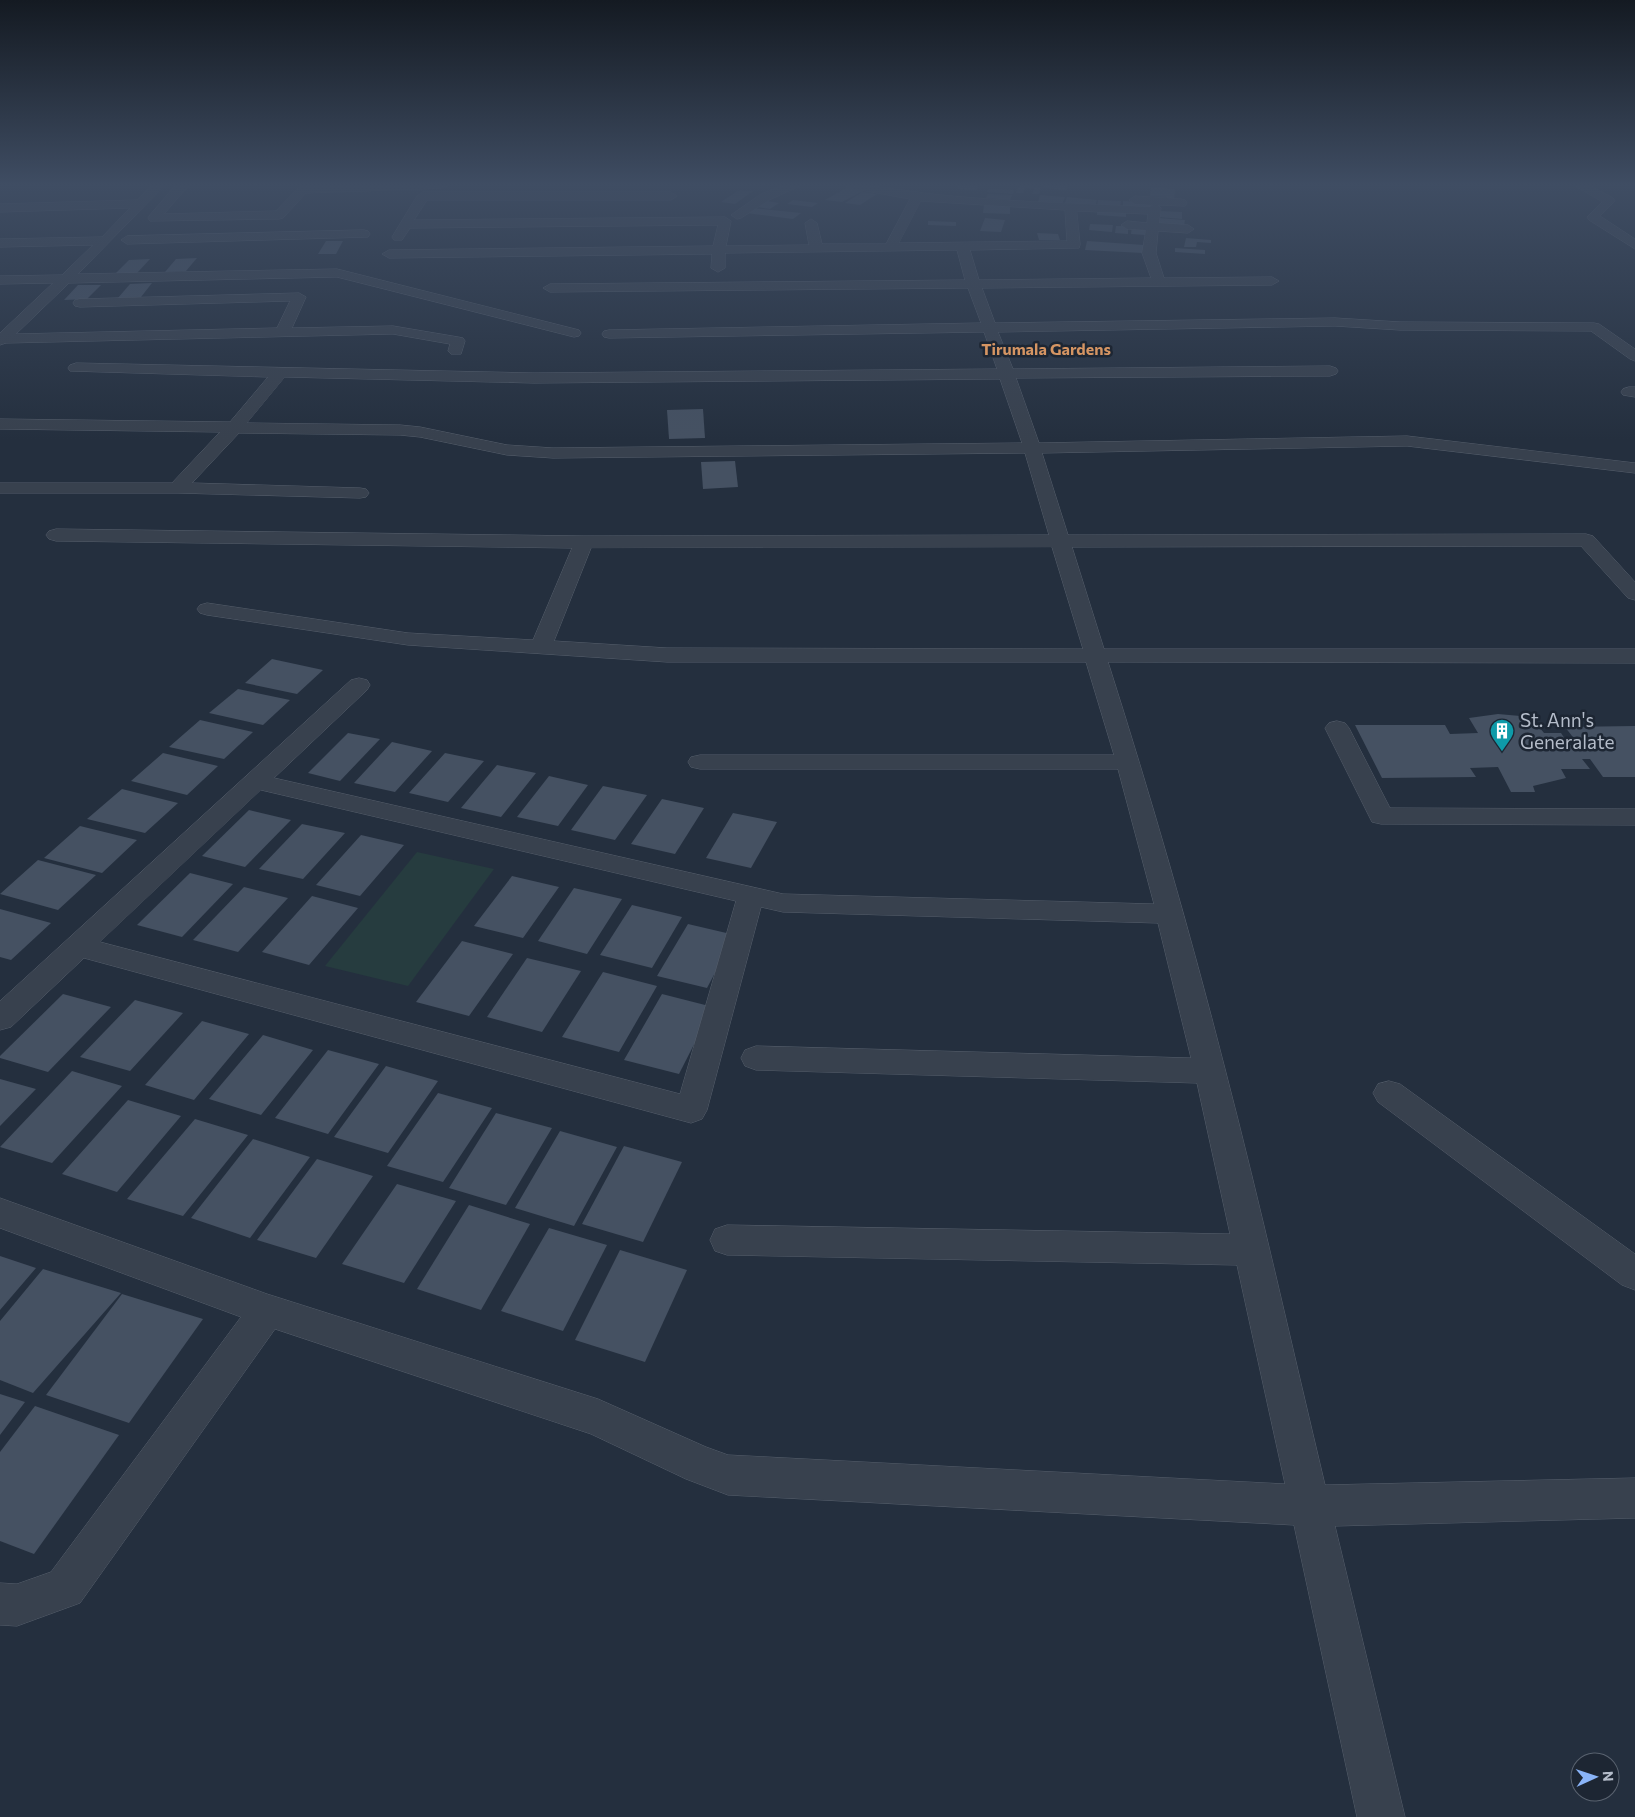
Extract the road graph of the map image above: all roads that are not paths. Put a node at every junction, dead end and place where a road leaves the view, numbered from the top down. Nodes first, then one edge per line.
1 (74, 270) edge
2 (339, 270) edge
3 (717, 270) edge
4 (969, 270) edge
5 (1154, 270) edge
6 (337, 273) junction
7 (65, 279) junction
8 (0, 280) edge
9 (1272, 281) dead end
10 (973, 283) junction
11 (1160, 283) junction
12 (716, 286) junction
13 (550, 288) dead end
14 (80, 303) dead end
15 (989, 328) junction
16 (283, 331) junction
17 (574, 333) dead end
18 (609, 334) dead end
19 (1, 335) edge
20 (456, 351) dead end
21 (1635, 356) edge
22 (76, 368) dead end
23 (1330, 371) dead end
24 (280, 373) junction
25 (1007, 375) junction
26 (0, 424) edge
27 (235, 428) junction
28 (1032, 448) junction
29 (1635, 468) edge
30 (0, 488) edge
31 (177, 488) junction
32 (360, 493) dead end
33 (56, 534) dead end
34 (1060, 540) junction
35 (584, 542) junction
36 (1608, 565) junction
37 (1635, 565) edge
38 (1635, 594) edge
39 (207, 608) dead end
40 (541, 647) junction
41 (1096, 656) junction
42 (1635, 656) edge
43 (358, 685) dead end
44 (1337, 728) dead end
45 (700, 762) dead end
46 (1128, 762) junction
47 (254, 781) junction
48 (1635, 817) edge
49 (751, 895) junction
50 (1170, 914) junction
51 (78, 946) junction
52 (0, 1019) edge
53 (756, 1058) dead end
54 (1210, 1071) junction
55 (1389, 1094) dead end
56 (0, 1212) edge
57 (727, 1240) dead end
58 (1250, 1250) junction
59 (1635, 1274) edge
60 (267, 1310) junction
61 (1635, 1498) edge
62 (1311, 1506) junction
63 (0, 1604) edge
64 (1381, 1817) edge

1 - 7 street
2 - 6 street
3 - 12 street
4 - 10 street
5 - 11 street
6 - 7 street
6 - 17 street
7 - 8 street
7 - 19 street
9 - 11 street
10 - 11 street
10 - 12 street
10 - 15 street
12 - 13 street
14 - 16 street
15 - 18 street
15 - 21 street
15 - 25 street
16 - 19 street
16 - 20 street
22 - 24 street
23 - 25 street
24 - 25 street
24 - 27 street
25 - 28 street
26 - 27 street
27 - 28 street
27 - 31 street
28 - 29 street
28 - 34 street
30 - 31 street
31 - 32 street
33 - 35 street
34 - 35 street
34 - 36 street
34 - 41 street
35 - 40 street
36 - 37 street
36 - 38 street
39 - 40 street
40 - 41 street
41 - 42 street
41 - 46 street
43 - 47 street
44 - 48 street
45 - 46 street
46 - 50 street
47 - 49 street
47 - 51 street
49 - 50 street
49 - 51 street
50 - 54 street
51 - 52 street
53 - 54 street
54 - 58 street
55 - 59 street
56 - 60 street
57 - 58 street
58 - 62 street
60 - 62 street
60 - 63 street
61 - 62 street
62 - 64 street

